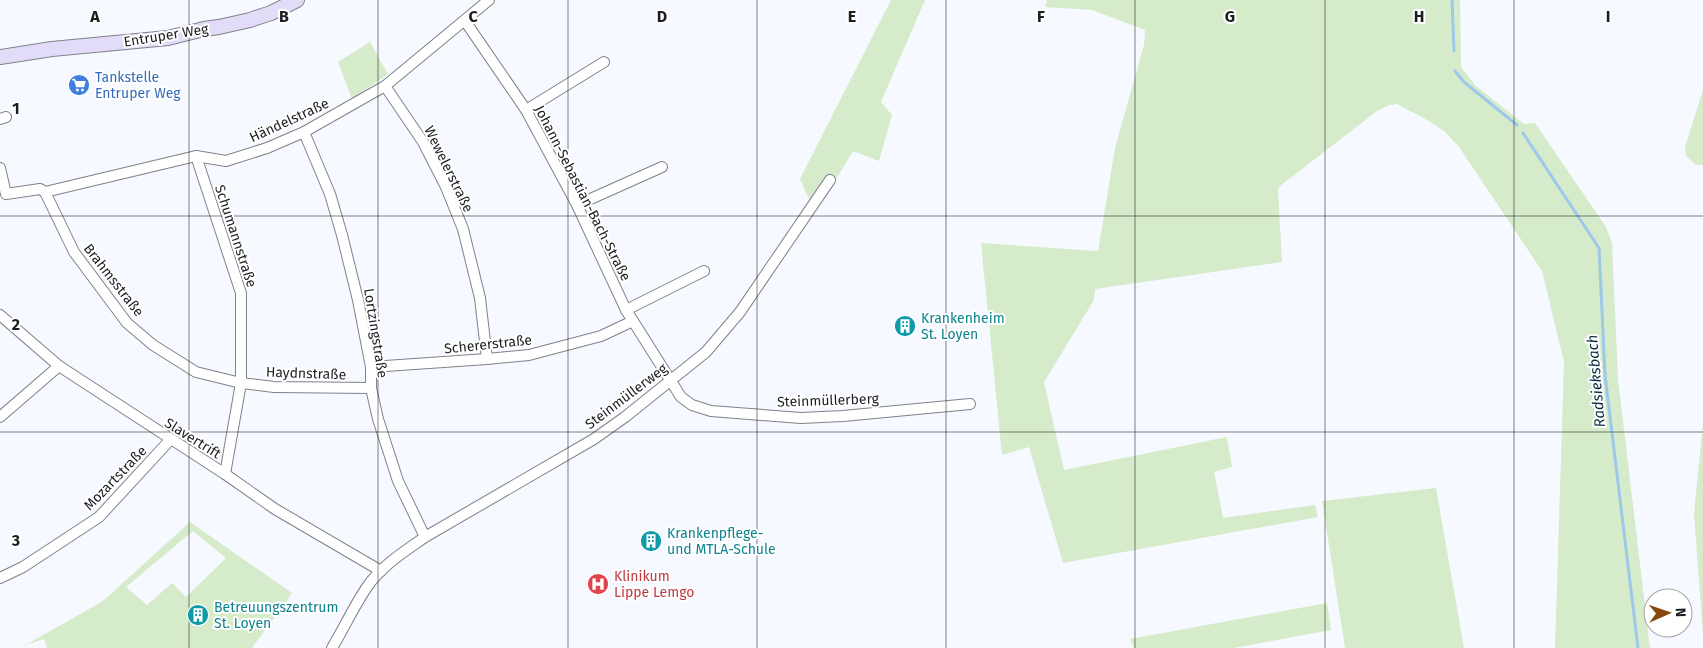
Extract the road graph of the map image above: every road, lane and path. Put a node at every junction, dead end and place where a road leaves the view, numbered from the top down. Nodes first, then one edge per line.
1 (297, 0) edge
2 (489, 0) edge
3 (465, 21) junction
4 (0, 57) edge
5 (604, 62) dead end
6 (385, 86) junction
7 (526, 110) junction
8 (304, 132) junction
9 (196, 156) junction
10 (662, 167) dead end
11 (0, 168) edge
12 (830, 180) dead end
13 (45, 192) junction
14 (577, 205) junction
15 (704, 271) dead end
16 (626, 310) junction
17 (0, 315) edge
18 (633, 322) junction
19 (487, 359) junction
20 (59, 366) junction
21 (370, 367) junction
22 (670, 380) junction
23 (241, 383) junction
24 (371, 388) junction
25 (970, 404) dead end
26 (0, 417) edge
27 (170, 440) junction
28 (225, 474) junction
29 (425, 536) junction
30 (381, 571) junction
31 (0, 578) edge
32 (332, 648) edge

1 - 4 main road, Entruper Weg
2 - 3 street, Händelstraße
3 - 6 street, Händelstraße
3 - 7 street, Johann-Sebastian-Bach-Straße
5 - 7 street
6 - 8 street, Händelstraße
6 - 19 street, Wewelerstraße
7 - 14 street, Johann-Sebastian-Bach-Straße
8 - 9 street, Händelstraße
8 - 21 street, Lortzingstraße
9 - 13 street, Händelstraße
9 - 23 street, Schumannstraße
10 - 14 street
11 - 13 street, Händelstraße
12 - 22 street, Steinmüllerweg
13 - 23 street, Brahmsstraße
14 - 16 street, Johann-Sebastian-Bach-Straße
15 - 16 street
16 - 18 street, Johann-Sebastian-Bach-Straße
17 - 20 street, Slavertrift
18 - 19 street, Schererstraße
18 - 22 street, Johann-Sebastian-Bach-Straße
19 - 21 street, Schererstraße
20 - 26 street
20 - 27 street, Slavertrift
21 - 24 street, Lortzingstraße
22 - 25 street, Steinmüllerberg
22 - 29 street, Steinmüllerweg
23 - 24 street, Haydnstraße
23 - 28 street, Schumannstraße
24 - 29 street, Lortzingstraße
27 - 28 street, Slavertrift
27 - 31 street, Mozartstraße
28 - 30 street, Slavertrift
29 - 30 street, Steinmüllerweg
30 - 32 street, Steinmüllerweg

